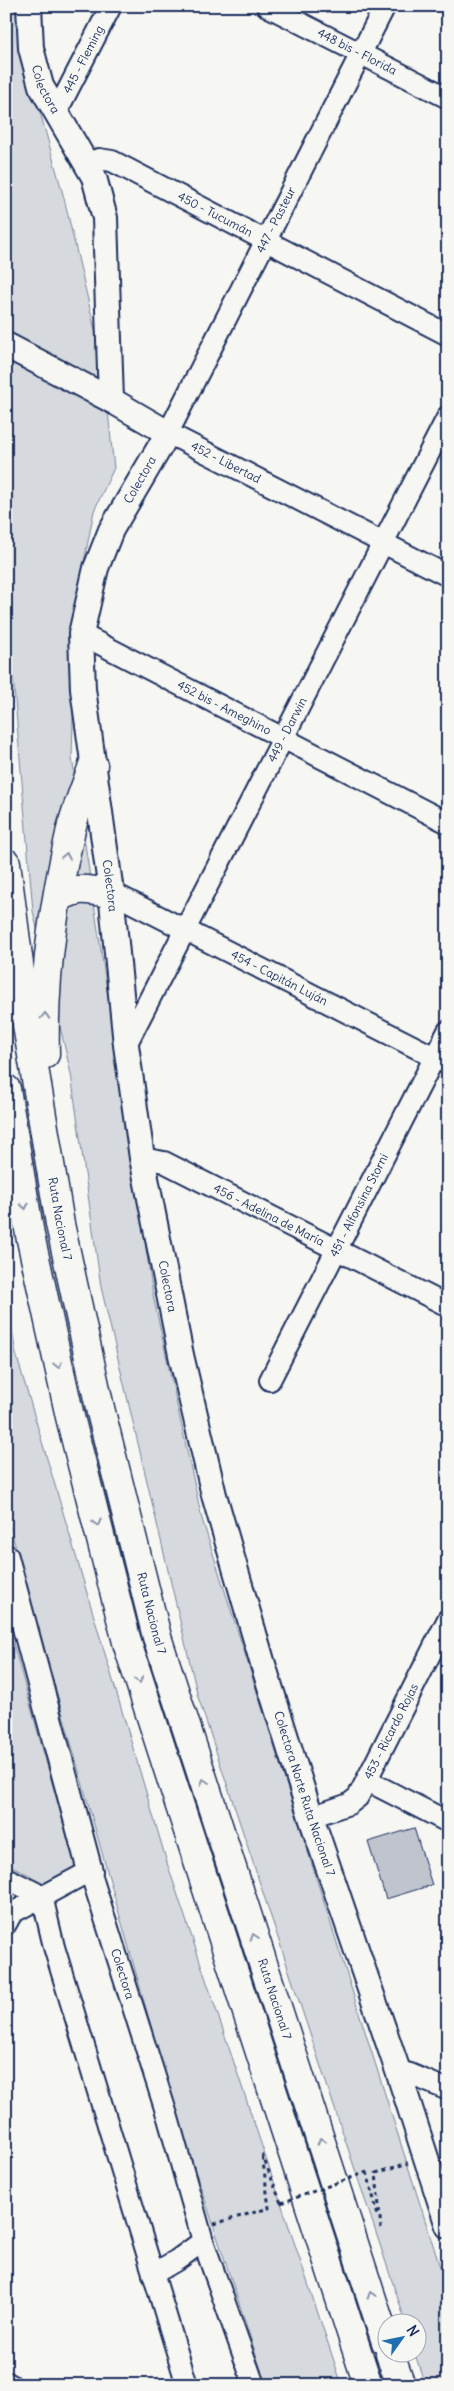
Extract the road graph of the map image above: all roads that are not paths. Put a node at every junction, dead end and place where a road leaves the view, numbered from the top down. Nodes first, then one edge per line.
1 (29, 6) edge
2 (111, 6) edge
3 (266, 6) edge
4 (385, 6) edge
5 (360, 54) junction
6 (448, 98) edge
7 (56, 113) junction
8 (87, 163) junction
9 (266, 241) junction
10 (448, 335) edge
11 (6, 345) edge
12 (111, 400) junction
13 (448, 416) edge
14 (168, 433) junction
15 (383, 543) junction
16 (448, 576) edge
17 (81, 634) junction
18 (283, 739) junction
19 (93, 765) junction
20 (448, 824) edge
21 (6, 863) edge
22 (111, 892) junction
23 (58, 898) junction
24 (183, 931) junction
25 (448, 1031) edge
26 (126, 1045) junction
27 (441, 1061) edge
28 (6, 1089) edge
29 (48, 1153) junction
30 (142, 1158) junction
31 (336, 1248) junction
32 (448, 1306) edge
33 (181, 1355) joint
34 (270, 1380) dead end
35 (6, 1557) edge
36 (448, 1619) edge
37 (368, 1781) junction
38 (311, 1817) junction
39 (448, 1822) edge
40 (90, 1871) junction
41 (6, 1878) edge
42 (42, 1896) junction
43 (6, 1924) edge
44 (398, 2071) junction
45 (448, 2090) edge
46 (448, 2226) edge
47 (203, 2241) junction
48 (153, 2274) junction
49 (377, 2314) edge
50 (393, 2364) edge
51 (6, 2382) edge
52 (11, 2385) edge
53 (187, 2385) edge
54 (254, 2385) edge
55 (368, 2385) edge
56 (400, 2385) edge

1 - 7 street, Colectora
2 - 7 street, 445 - Fleming
3 - 5 street, 448 bis - Florida
4 - 5 street, 447 - Pasteur
5 - 6 street, 448 bis - Florida
5 - 9 street, 447 - Pasteur
7 - 8 street, Colectora
8 - 9 street, 450 - Tucumán
8 - 12 street, Colectora
9 - 10 street, 450 - Tucumán
9 - 14 street, 447 - Pasteur
11 - 12 street, 452 - Libertad
12 - 14 street, 452 - Libertad
13 - 15 street, 449 - Darwin
14 - 15 street, 452 - Libertad
14 - 17 street, Colectora
15 - 16 street, 452 - Libertad
15 - 18 street, 449 - Darwin
17 - 18 street, 452 bis - Ameghino
17 - 19 street, Colectora
18 - 20 street, 452 bis - Ameghino
18 - 24 street, 449 - Darwin
19 - 22 street, Colectora
23 -> 19 highway
21 - 29 highway, Ruta Nacional 7
22 - 23 highway
22 - 24 street, 454 - Capitán Luján
22 - 26 street, Colectora
29 -> 23 highway
24 - 26 street, 449 - Darwin
24 - 27 street, 454 - Capitán Luján
25 - 27 street, 451 - Alfonsina Storni
26 - 30 street, Colectora
27 - 31 street, 451 - Alfonsina Storni
28 -> 55 highway
49 -> 29 highway, Ruta Nacional 7
30 - 31 street, 456 - Adelina de María
30 - 33 street, Colectora
31 - 32 street, 456 - Adelina de María
31 - 34 street, 451 - Alfonsina Storni
33 - 38 street, Colectora Norte Ruta Nacional 7
35 - 40 street, Colectora
36 - 37 street, 453 - Ricardo Rojas
37 - 38 street, 453 - Ricardo Rojas
37 - 39 street
38 - 44 street, Colectora Norte Ruta Nacional 7
40 - 42 street
40 - 47 street, Colectora
41 - 42 street
42 - 43 street
42 - 48 street
44 - 45 street
44 - 46 street, Colectora Norte Ruta Nacional 7
47 - 48 street
47 - 54 street, Colectora
48 - 53 street
50 - 56 highway
51 - 52 street

